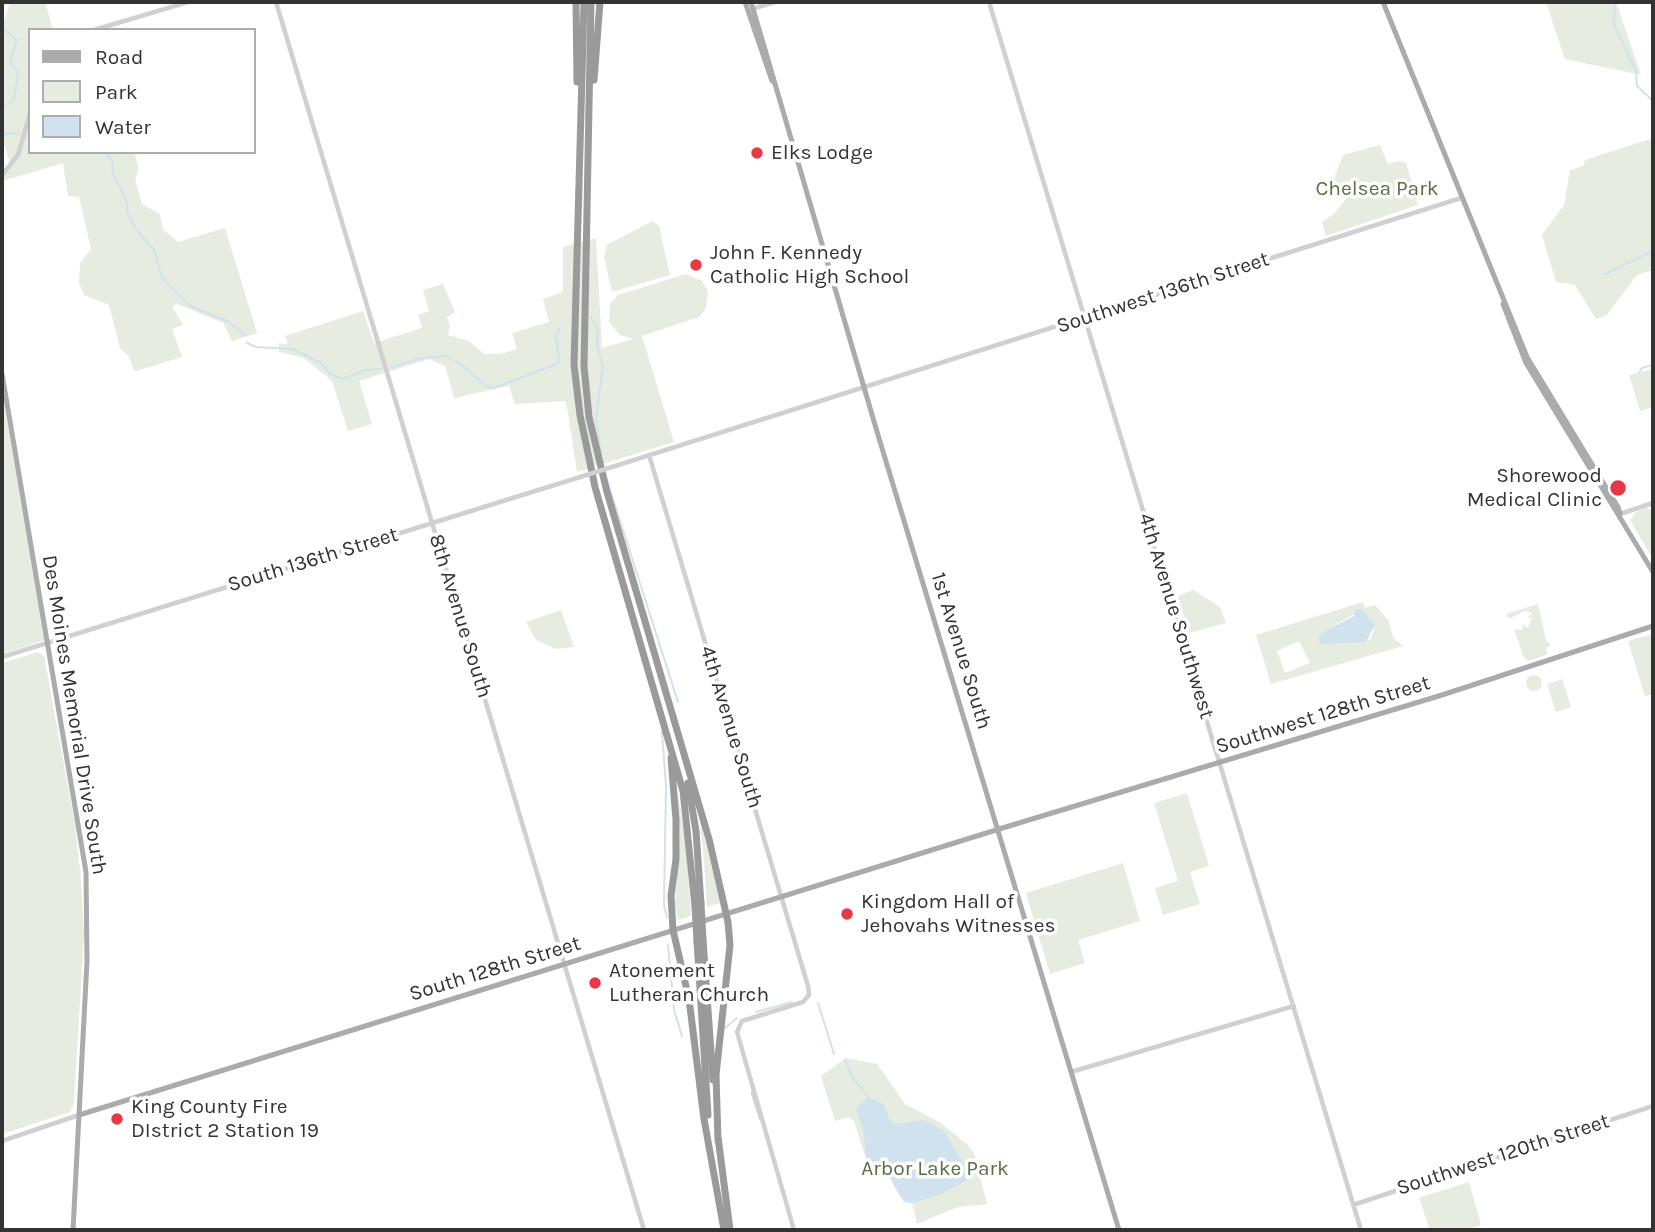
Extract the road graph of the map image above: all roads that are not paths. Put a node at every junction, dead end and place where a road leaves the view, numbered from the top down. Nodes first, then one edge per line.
1 (188, 2) edge
2 (276, 2) edge
3 (584, 2) edge
4 (745, 2) edge
5 (775, 2) edge
6 (989, 2) edge
7 (1383, 2) edge
8 (576, 3) edge
9 (597, 3) edge
10 (750, 7) edge
11 (101, 28) edge
12 (28, 120) edge
13 (579, 132) junction
14 (2, 175) edge
15 (1461, 198) junction
16 (1085, 318) junction
17 (2, 374) edge
18 (865, 388) junction
19 (649, 455) junction
20 (1653, 503) edge
21 (1620, 514) junction
22 (433, 523) junction
23 (1653, 572) edge
24 (1653, 626) edge
25 (47, 642) junction
26 (2, 657) edge
27 (678, 731) junction
28 (669, 737) junction
29 (1222, 762) junction
30 (999, 829) junction
31 (782, 897) junction
32 (698, 905) junction
33 (726, 914) junction
34 (673, 930) junction
35 (700, 940) junction
36 (564, 964) junction
37 (1294, 1006) junction
38 (1071, 1072) junction
39 (1653, 1106) edge
40 (79, 1115) junction
41 (2, 1141) edge
42 (718, 1141) junction
43 (711, 1161) junction
44 (1353, 1205) junction
45 (74, 1230) edge
46 (643, 1230) edge
47 (724, 1230) edge
48 (730, 1230) edge
49 (794, 1230) edge
50 (1119, 1230) edge
51 (1361, 1230) edge

1 - 11 street
2 - 22 street, 8th Avenue South
3 - 13 highway
4 - 10 main road, 1st Avenue South
5 - 10 street
6 - 16 street, 4th Avenue Southwest
7 - 15 main road
8 - 13 highway
9 - 27 highway
10 - 18 main road, 1st Avenue South
12 - 14 street
13 - 28 highway
15 - 16 street, Southwest 136th Street
15 - 21 main road
16 - 18 street, Southwest 136th Street
16 - 29 street, 4th Avenue Southwest
17 - 25 main road, Des Moines Memorial Drive South
18 - 19 street, South 136th Street
18 - 30 main road, 1st Avenue South
19 - 22 street, South 136th Street, bridge
19 - 31 street, 4th Avenue South
20 - 21 street
21 - 23 main road
22 - 25 street, South 136th Street
22 - 36 street, 8th Avenue South
24 - 29 main road, Southwest 128th Street
25 - 26 street, South 136th Street
25 - 40 main road, Des Moines Memorial Drive South
27 - 32 highway
27 - 33 highway
28 - 32 highway
28 - 34 highway
29 - 30 main road, Southwest 128th Street
29 - 37 street, 4th Avenue Southwest
30 - 31 main road, South 128th Street
30 - 38 main road, 1st Avenue South
31 - 33 main road, South 128th Street
31 - 49 street, 4th Avenue South
32 - 35 highway, bridge
33 - 34 main road, South 128th Street
33 - 42 highway
34 - 36 main road, South 128th Street
34 - 43 highway
35 - 42 highway
35 - 43 highway
36 - 40 main road, South 128th Street
36 - 46 street, 8th Avenue South
37 - 38 street
37 - 44 street, 4th Avenue Southwest
38 - 50 main road, 1st Avenue South
39 - 44 street, Southwest 120th Street
40 - 41 street, South 128th Street
40 - 45 main road, Des Moines Memorial Drive South
42 - 48 highway
43 - 47 highway
44 - 51 street, 4th Avenue Southwest

